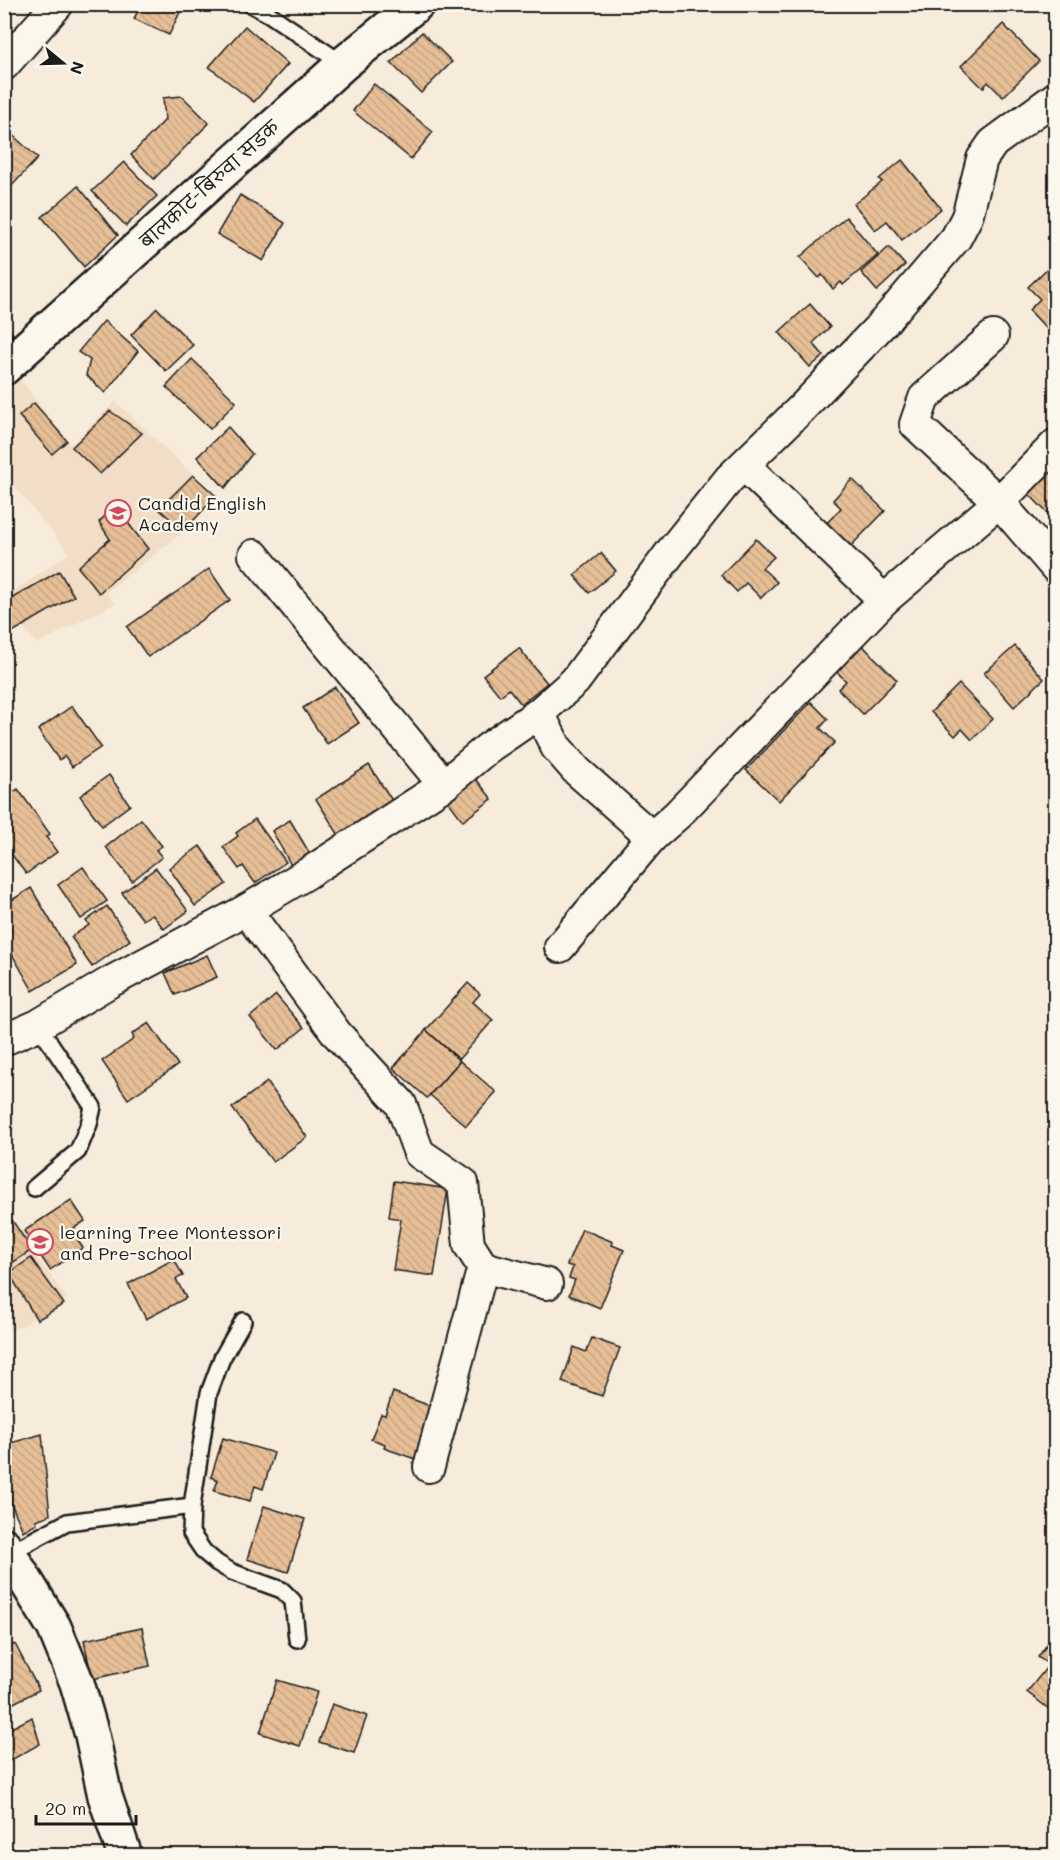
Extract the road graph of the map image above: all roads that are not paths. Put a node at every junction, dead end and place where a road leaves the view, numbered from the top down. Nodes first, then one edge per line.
1 (58, 4) edge
2 (250, 4) edge
3 (417, 4) edge
4 (343, 64) junction
5 (4, 65) edge
6 (1056, 97) edge
7 (993, 336) dead end
8 (4, 368) edge
9 (1056, 444) edge
10 (744, 465) junction
11 (999, 502) junction
12 (254, 555) dead end
13 (1056, 568) edge
14 (884, 600) junction
15 (539, 713) junction
16 (444, 786) junction
17 (652, 837) junction
18 (246, 910) junction
19 (560, 947) dead end
20 (38, 1025) junction
21 (4, 1040) edge
22 (34, 1188) dead end
23 (483, 1267) junction
24 (547, 1284) dead end
25 (243, 1321) dead end
26 (429, 1467) dead end
27 (192, 1506) junction
28 (7, 1549) edge
29 (297, 1640) dead end
30 (125, 1856) edge

1 - 5 street
2 - 4 lane
3 - 4 main road, बालकोट-बिरुवा सडक
4 - 8 main road, बालकोट-बिरुवा सडक
6 - 10 street
7 - 11 street
9 - 11 street
10 - 14 street
10 - 15 street
11 - 13 street
11 - 14 street
12 - 16 street
14 - 17 street
15 - 16 street
15 - 17 street
16 - 18 street
17 - 19 street
18 - 20 street
18 - 23 street
20 - 21 street
20 - 22 lane
23 - 24 street
23 - 26 street
25 - 27 lane
27 - 28 lane
27 - 29 lane
28 - 30 main road

